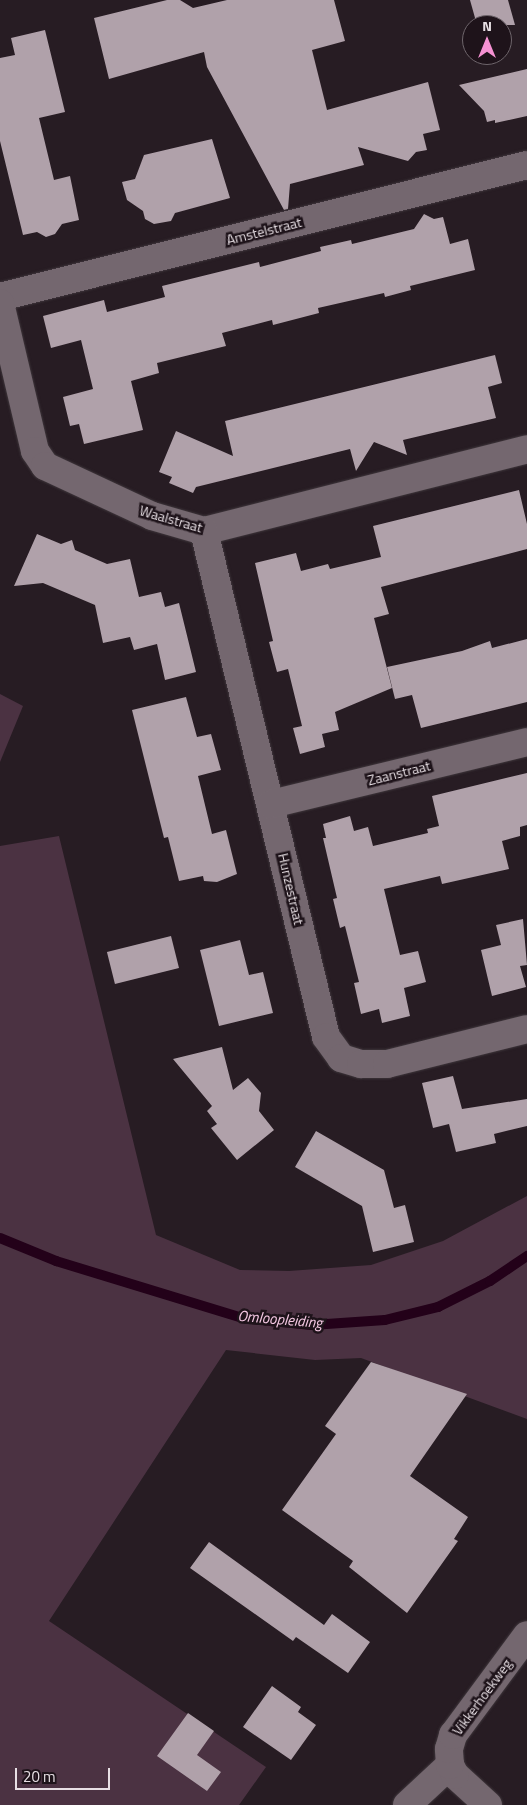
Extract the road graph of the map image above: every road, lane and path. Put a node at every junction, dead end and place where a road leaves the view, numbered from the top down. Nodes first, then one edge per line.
1 (527, 164) edge
2 (0, 297) edge
3 (0, 303) edge
4 (527, 449) edge
5 (204, 531) junction
6 (527, 742) edge
7 (271, 804) junction
8 (527, 1028) edge
9 (527, 1635) edge
10 (450, 1765) junction
11 (407, 1805) edge
12 (488, 1805) edge

1 - 2 street, Amstelstraat
3 - 5 street, Waalstraat
4 - 5 street, Waalstraat
5 - 7 street, Hunzestraat
6 - 7 street, Zaanstraat
7 - 8 street, Hunzestraat
9 - 10 street, Vikkerhoekweg
10 - 11 street
10 - 12 street

